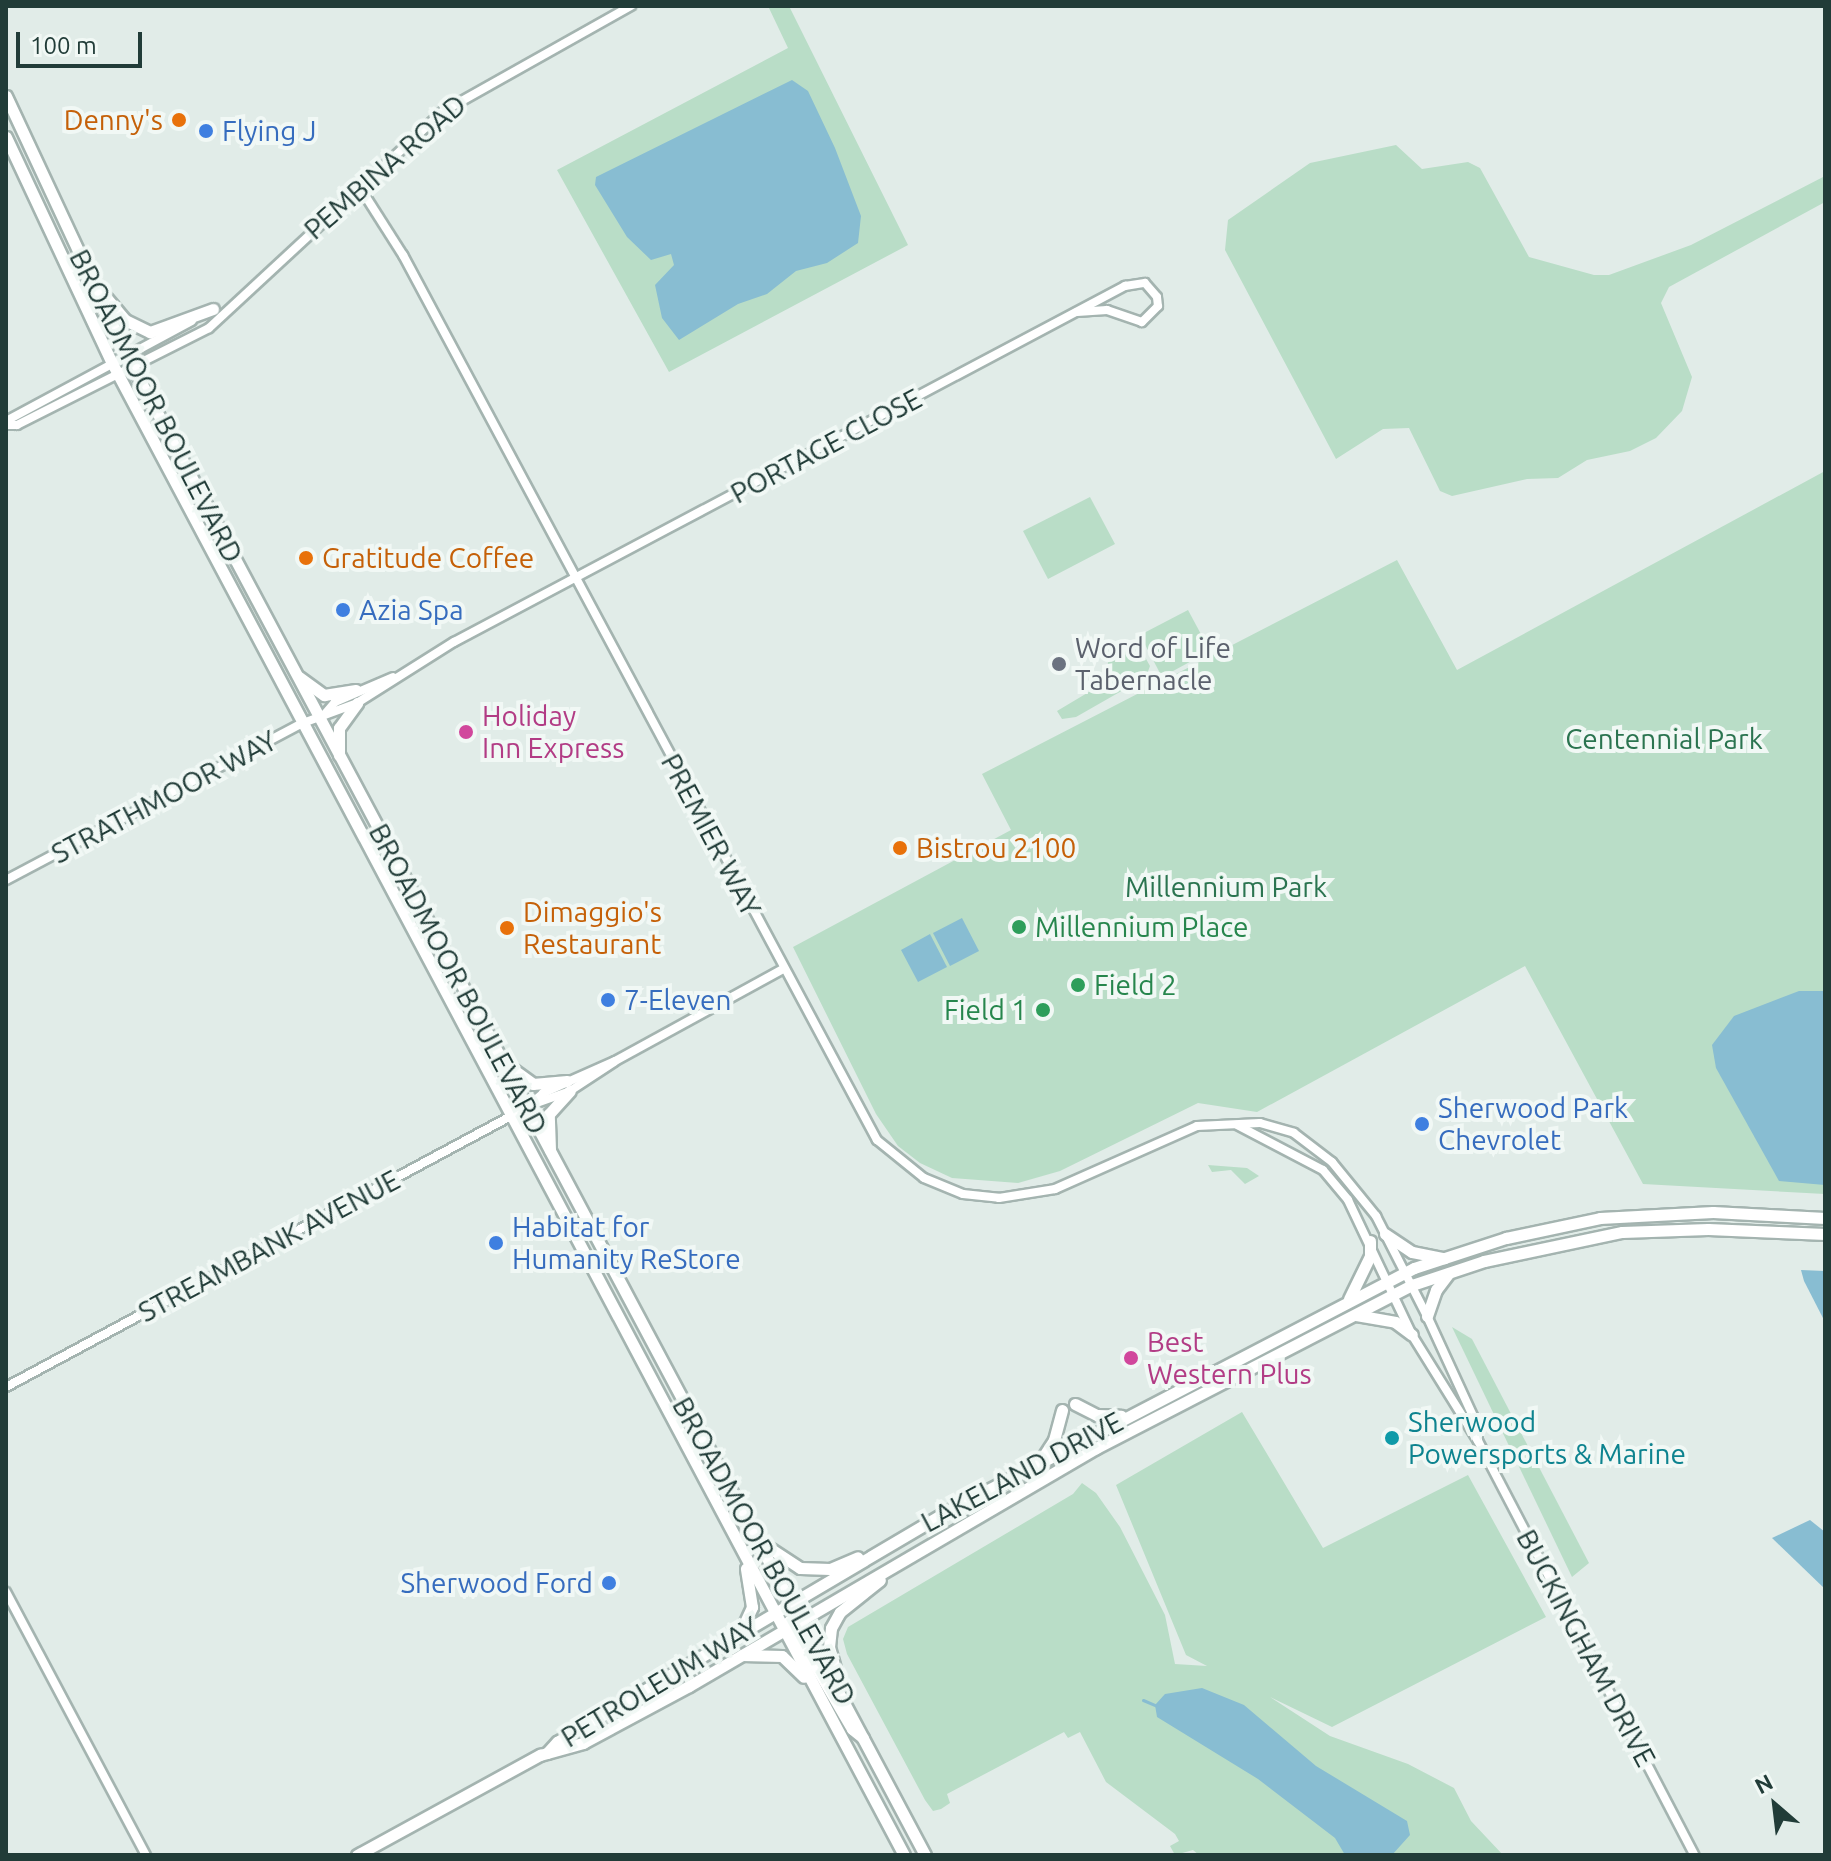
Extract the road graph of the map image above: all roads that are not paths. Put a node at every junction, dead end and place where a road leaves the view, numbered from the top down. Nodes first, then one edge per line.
1 (631, 6) edge
2 (6, 96) edge
3 (6, 137) edge
4 (359, 186) junction
5 (81, 264) junction
6 (234, 299) junction
7 (213, 309) junction
8 (1077, 312) junction
9 (127, 356) junction
10 (112, 363) junction
11 (133, 368) junction
12 (119, 374) junction
13 (6, 423) edge
14 (575, 579) junction
15 (296, 675) junction
16 (356, 697) junction
17 (321, 717) junction
18 (303, 723) junction
19 (339, 756) junction
20 (6, 880) edge
21 (783, 969) junction
22 (499, 1058) junction
23 (568, 1086) junction
24 (528, 1106) junction
25 (511, 1116) junction
26 (1237, 1125) junction
27 (551, 1154) junction
28 (1825, 1218) edge
29 (1385, 1234) junction
30 (1825, 1234) edge
31 (1370, 1241) junction
32 (1444, 1258) junction
33 (1406, 1272) junction
34 (1449, 1272) junction
35 (1389, 1280) junction
36 (1412, 1285) junction
37 (1395, 1294) junction
38 (1349, 1299) junction
39 (1355, 1315) junction
40 (1427, 1316) junction
41 (1412, 1335) junction
42 (6, 1387) edge
43 (1075, 1404) dead end
44 (1062, 1410) dead end
45 (1125, 1416) junction
46 (1478, 1441) junction
47 (1041, 1460) junction
48 (946, 1534) junction
49 (902, 1537) junction
50 (762, 1543) junction
51 (742, 1550) junction
52 (6, 1592) edge
53 (792, 1602) junction
54 (775, 1613) junction
55 (792, 1624) junction
56 (738, 1635) junction
57 (738, 1655) junction
58 (815, 1688) junction
59 (839, 1688) junction
60 (869, 1743) junction
61 (547, 1753) junction
62 (146, 1855) edge
63 (357, 1855) edge
64 (904, 1855) edge
65 (925, 1855) edge
66 (1694, 1855) edge

1 - 4 street, PEMBINA ROAD
2 - 5 main road, BROADMOOR BOULEVARD
3 - 10 main road, BROADMOOR BOULEVARD
4 - 6 street, PEMBINA ROAD
4 - 14 street, PREMIER WAY
5 - 7 main road
5 - 9 main road, BROADMOOR BOULEVARD
6 - 7 street, PEMBINA ROAD
6 - 11 street, PEMBINA ROAD
7 - 9 street, PEMBINA ROAD
8 - 8 street, PORTAGE CLOSE
8 - 14 street, PORTAGE CLOSE
9 - 10 street, PEMBINA ROAD
9 - 11 main road, BROADMOOR BOULEVARD
10 - 12 main road, BROADMOOR BOULEVARD
10 - 13 street, PEMBINA ROAD
11 - 12 street, PEMBINA ROAD
11 - 15 main road, BROADMOOR BOULEVARD
12 - 13 street, PEMBINA ROAD
12 - 18 main road, BROADMOOR BOULEVARD
14 - 16 street, PORTAGE CLOSE
14 - 21 street, PREMIER WAY
15 - 16 main road
15 - 17 main road, BROADMOOR BOULEVARD
16 - 17 street, PORTAGE CLOSE
16 - 19 main road
17 - 18 street, STRATHMOOR WAY
17 - 19 main road, BROADMOOR BOULEVARD
18 - 20 street, STRATHMOOR WAY
18 - 25 main road, BROADMOOR BOULEVARD
19 - 22 main road, BROADMOOR BOULEVARD
21 - 23 street, STREAMBANK AVENUE
21 - 26 street, PREMIER WAY
22 - 23 main road
22 - 24 main road, BROADMOOR BOULEVARD
23 - 24 street, STREAMBANK AVENUE
23 - 27 main road
24 - 25 street, STREAMBANK AVENUE
24 - 27 main road, BROADMOOR BOULEVARD
25 - 42 street, STREAMBANK AVENUE
25 - 51 main road, BROADMOOR BOULEVARD
26 - 29 street, PREMIER WAY
26 - 31 street, PREMIER WAY
27 - 50 main road, BROADMOOR BOULEVARD
28 - 32 main road, LAKELAND DRIVE
29 - 32 main road
29 - 33 street, PREMIER WAY
30 - 34 main road, LAKELAND DRIVE
31 - 35 street, PREMIER WAY
31 - 38 main road
32 - 33 main road, LAKELAND DRIVE
33 - 35 main road, LAKELAND DRIVE
33 - 36 street, PREMIER WAY
34 - 36 main road, LAKELAND DRIVE
34 - 40 main road
35 - 37 street, PREMIER WAY
35 - 38 main road, LAKELAND DRIVE
36 - 37 main road, LAKELAND DRIVE
36 - 40 street, BUCKINGHAM DRIVE
37 - 39 main road, LAKELAND DRIVE
37 - 41 street, BUCKINGHAM DRIVE
38 - 45 main road, LAKELAND DRIVE
39 - 41 main road
39 - 48 main road, LAKELAND DRIVE
40 - 46 street, BUCKINGHAM DRIVE
41 - 46 street, BUCKINGHAM DRIVE
43 - 45 main road
44 - 47 main road
45 - 47 main road, LAKELAND DRIVE
46 - 66 street, BUCKINGHAM DRIVE
47 - 49 main road, LAKELAND DRIVE
48 - 55 main road, LAKELAND DRIVE
48 - 59 main road
49 - 50 main road
49 - 53 main road, LAKELAND DRIVE
50 - 53 main road, BROADMOOR BOULEVARD
51 - 54 main road, BROADMOOR BOULEVARD
51 - 56 main road
52 - 62 street
53 - 54 main road, LAKELAND DRIVE
53 - 55 main road, BROADMOOR BOULEVARD
54 - 55 main road, BROADMOOR BOULEVARD
54 - 56 main road, PETROLEUM WAY
55 - 57 main road, PETROLEUM WAY
55 - 58 main road, BROADMOOR BOULEVARD
55 - 59 main road, BROADMOOR BOULEVARD
55 - 60 main road
56 - 61 main road, PETROLEUM WAY
57 - 58 main road
57 - 61 main road, PETROLEUM WAY
58 - 64 main road, BROADMOOR BOULEVARD
59 - 60 main road, BROADMOOR BOULEVARD
60 - 65 main road, BROADMOOR BOULEVARD
61 - 63 main road, PETROLEUM WAY

